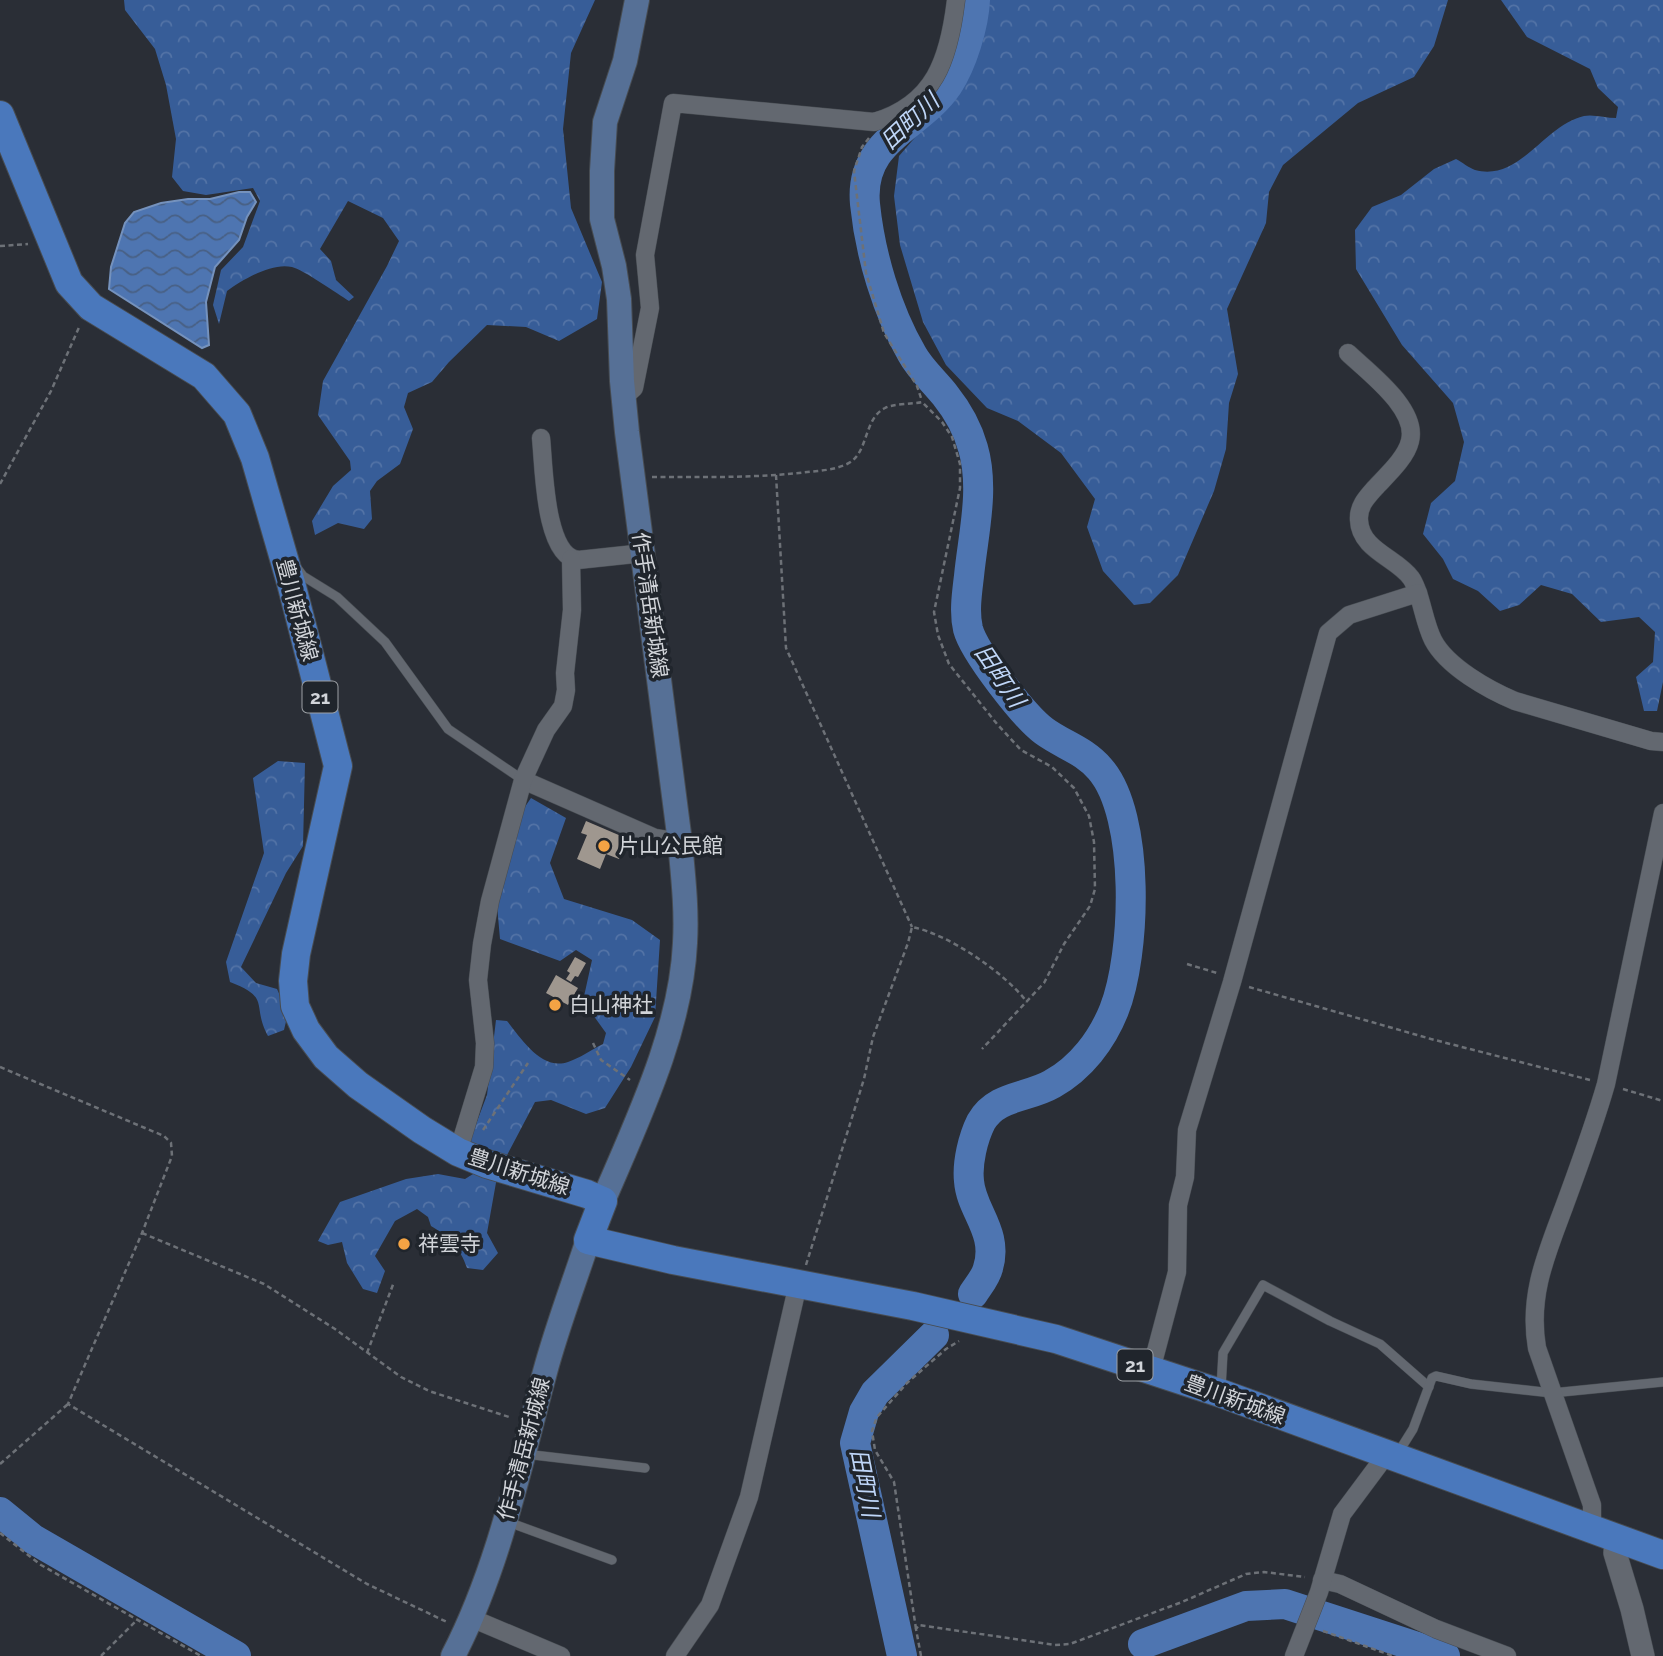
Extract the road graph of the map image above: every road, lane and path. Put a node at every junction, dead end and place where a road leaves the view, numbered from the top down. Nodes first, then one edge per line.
1 (637, 0) edge
2 (956, 0) edge
3 (0, 115) edge
4 (874, 122) junction
5 (50, 241) junction
6 (0, 246) edge
7 (91, 307) junction
8 (1348, 353) dead end
9 (624, 397) junction
10 (922, 402) junction
11 (541, 438) dead end
12 (776, 475) junction
13 (633, 484) junction
14 (0, 485) edge
15 (281, 549) junction
16 (643, 553) junction
17 (571, 559) junction
18 (1418, 593) junction
19 (1663, 742) edge
20 (523, 780) junction
21 (1663, 813) edge
22 (680, 842) junction
23 (912, 927) junction
24 (1187, 964) dead end
25 (1232, 982) junction
26 (1027, 1002) junction
27 (593, 1043) dead end
28 (982, 1049) dead end
29 (528, 1063) dead end
30 (0, 1066) edge
31 (1606, 1084) junction
32 (650, 1087) junction
33 (1663, 1101) edge
34 (482, 1132) dead end
35 (458, 1152) junction
36 (603, 1201) junction
37 (142, 1233) junction
38 (588, 1240) junction
39 (394, 1282) dead end
40 (798, 1284) junction
41 (990, 1322) junction
42 (367, 1353) junction
43 (1151, 1370) junction
44 (1663, 1382) edge
45 (1429, 1387) junction
46 (1552, 1393) junction
47 (1220, 1394) junction
48 (68, 1404) junction
49 (531, 1424) junction
50 (524, 1454) junction
51 (1391, 1456) junction
52 (0, 1464) edge
53 (645, 1468) dead end
54 (506, 1522) junction
55 (0, 1533) edge
56 (1604, 1534) junction
57 (1663, 1555) edge
58 (612, 1560) dead end
59 (1321, 1586) junction
60 (136, 1620) junction
61 (1308, 1622) junction
62 (468, 1625) junction
63 (916, 1629) junction
64 (101, 1656) edge
65 (201, 1656) edge
66 (453, 1656) edge
67 (561, 1656) edge
68 (675, 1656) edge
69 (922, 1656) edge
70 (1294, 1656) edge
71 (1394, 1656) edge
72 (1507, 1656) edge
73 (1643, 1656) edge

1 - 9 main road, 作手清岳新城線
2 - 4 street
3 - 5 main road, 豊川新城線 / 21
4 - 9 street
4 - 10 path
5 - 6 path
5 - 7 main road, 豊川新城線 / 21
7 - 14 path
7 - 15 main road, 豊川新城線 / 21
8 - 18 street
9 - 13 main road, 作手清岳新城線
10 - 12 path
10 - 26 path
11 - 17 street
12 - 13 path
12 - 23 path
13 - 16 main road, 作手清岳新城線
15 - 20 lane
15 - 35 main road, 豊川新城線 / 21
16 - 17 street
16 - 22 main road, 作手清岳新城線
17 - 20 street
18 - 19 street
18 - 25 street
20 - 22 street
20 - 35 street
21 - 31 street
22 - 32 main road, 作手清岳新城線
23 - 26 path
23 - 40 path
24 - 25 path
25 - 31 path
25 - 43 street
26 - 28 path
27 - 32 path
29 - 34 path
30 - 37 path
31 - 33 path
31 - 46 street
32 - 36 main road, 作手清岳新城線
35 - 36 main road, 豊川新城線 / 21
36 - 38 main road
37 - 42 path
37 - 48 path
38 - 40 main road, 豊川新城線 / 21
38 - 49 main road, 作手清岳新城線
39 - 42 path
40 - 41 main road, 豊川新城線 / 21
40 - 68 street
41 - 43 main road, 豊川新城線 / 21
41 - 63 path
42 - 49 path
43 - 47 main road, 豊川新城線 / 21
44 - 46 lane
45 - 46 lane
45 - 47 lane
45 - 51 lane
46 - 56 street
47 - 51 main road, 豊川新城線 / 21
48 - 52 path
48 - 62 path
49 - 50 main road, 作手清岳新城線
50 - 53 lane
50 - 54 main road, 作手清岳新城線
51 - 56 main road, 豊川新城線 / 21
51 - 59 street
54 - 58 lane
54 - 62 main road, 作手清岳新城線
55 - 60 path
56 - 57 main road, 豊川新城線 / 21
56 - 73 street
59 - 61 street
59 - 63 path
59 - 72 street
60 - 64 path
60 - 65 path
61 - 70 street
61 - 71 path
62 - 66 main road, 作手清岳新城線
62 - 67 street
63 - 69 path

